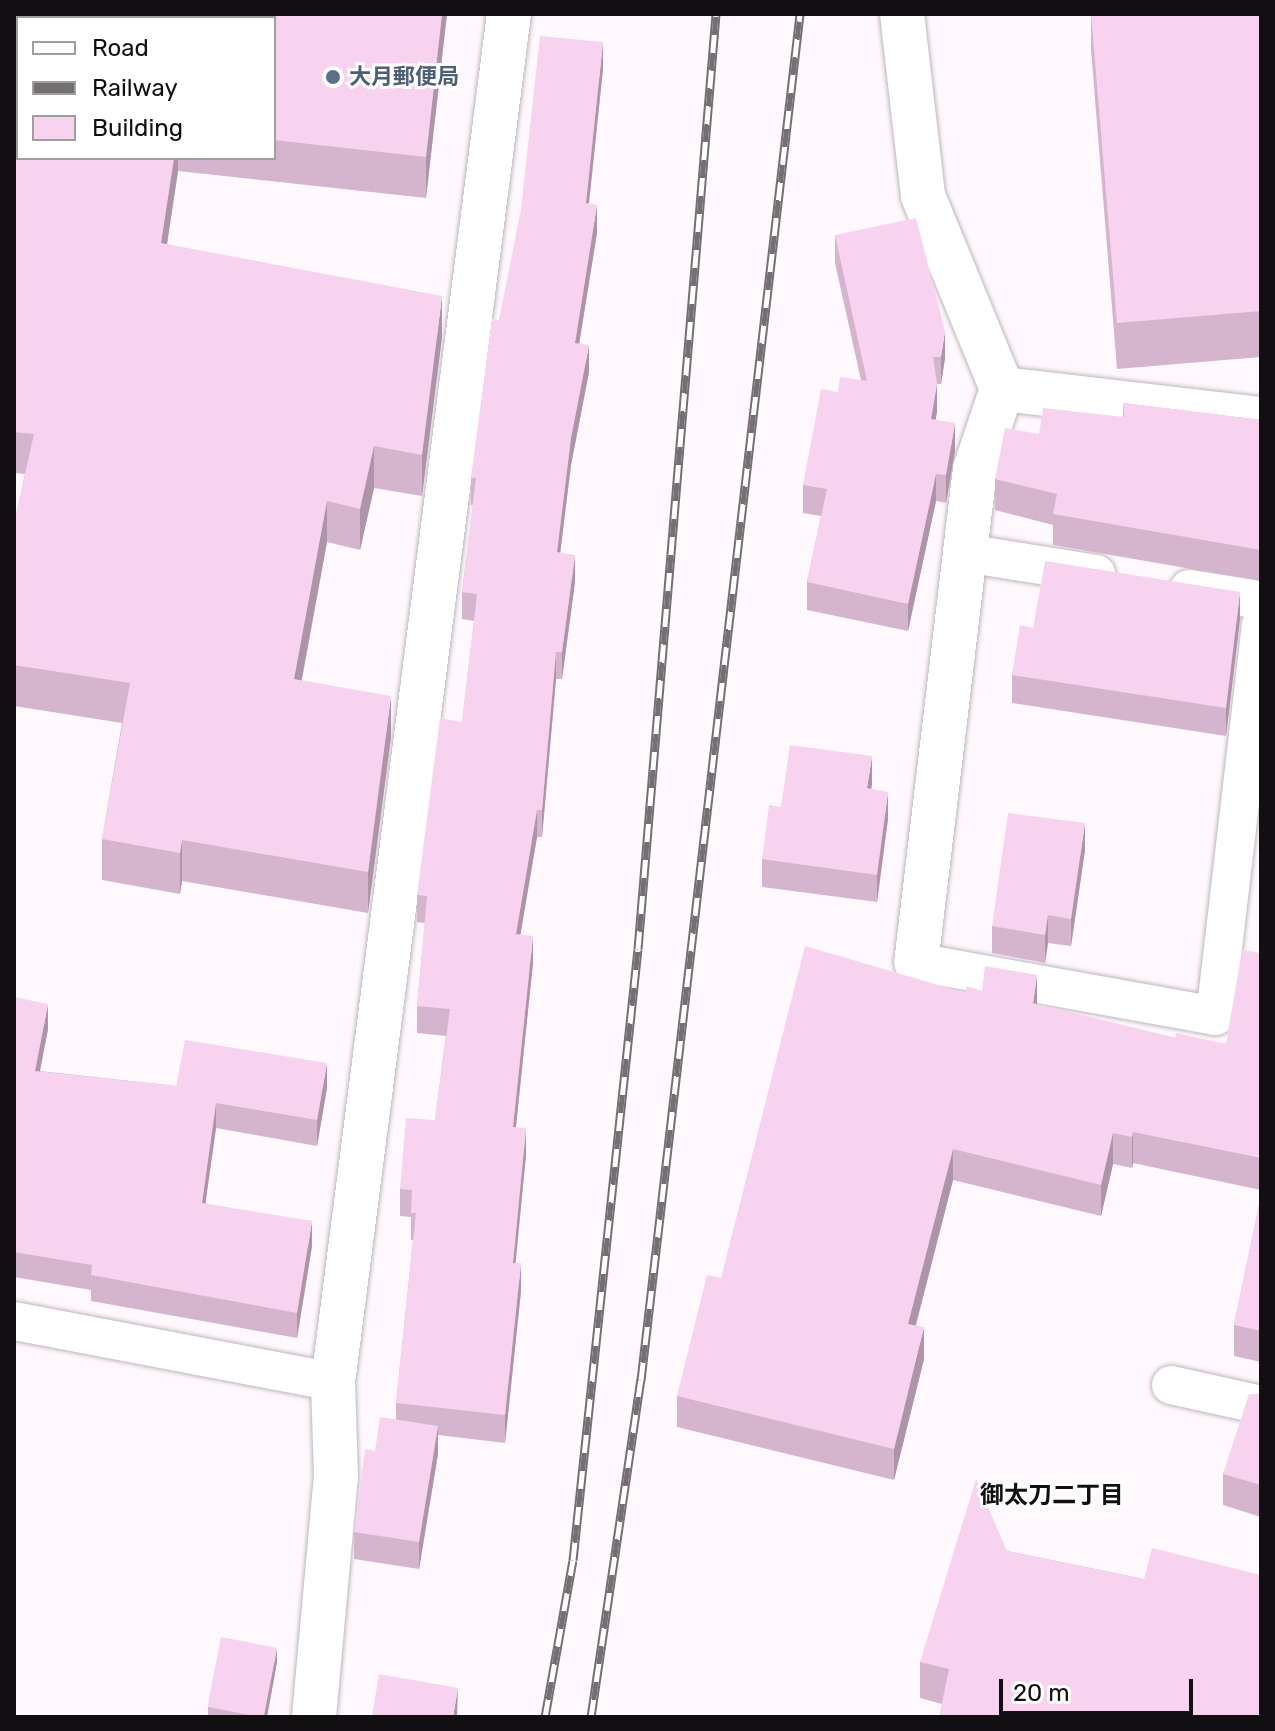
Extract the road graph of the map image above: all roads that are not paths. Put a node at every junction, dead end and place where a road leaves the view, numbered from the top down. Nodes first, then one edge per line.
1 (509, 14) edge
2 (902, 14) edge
3 (1002, 389) junction
4 (1261, 419) edge
5 (965, 553) junction
6 (1261, 600) edge
7 (1261, 625) edge
8 (916, 962) joint
9 (14, 1321) edge
10 (333, 1382) junction
11 (1171, 1385) dead end
12 (1261, 1405) edge
13 (314, 1717) edge

1 - 10 street
2 - 3 street
3 - 4 street
3 - 5 street
5 - 6 lane
5 - 8 street
7 - 8 lane
9 - 10 lane
10 - 13 street
11 - 12 lane

